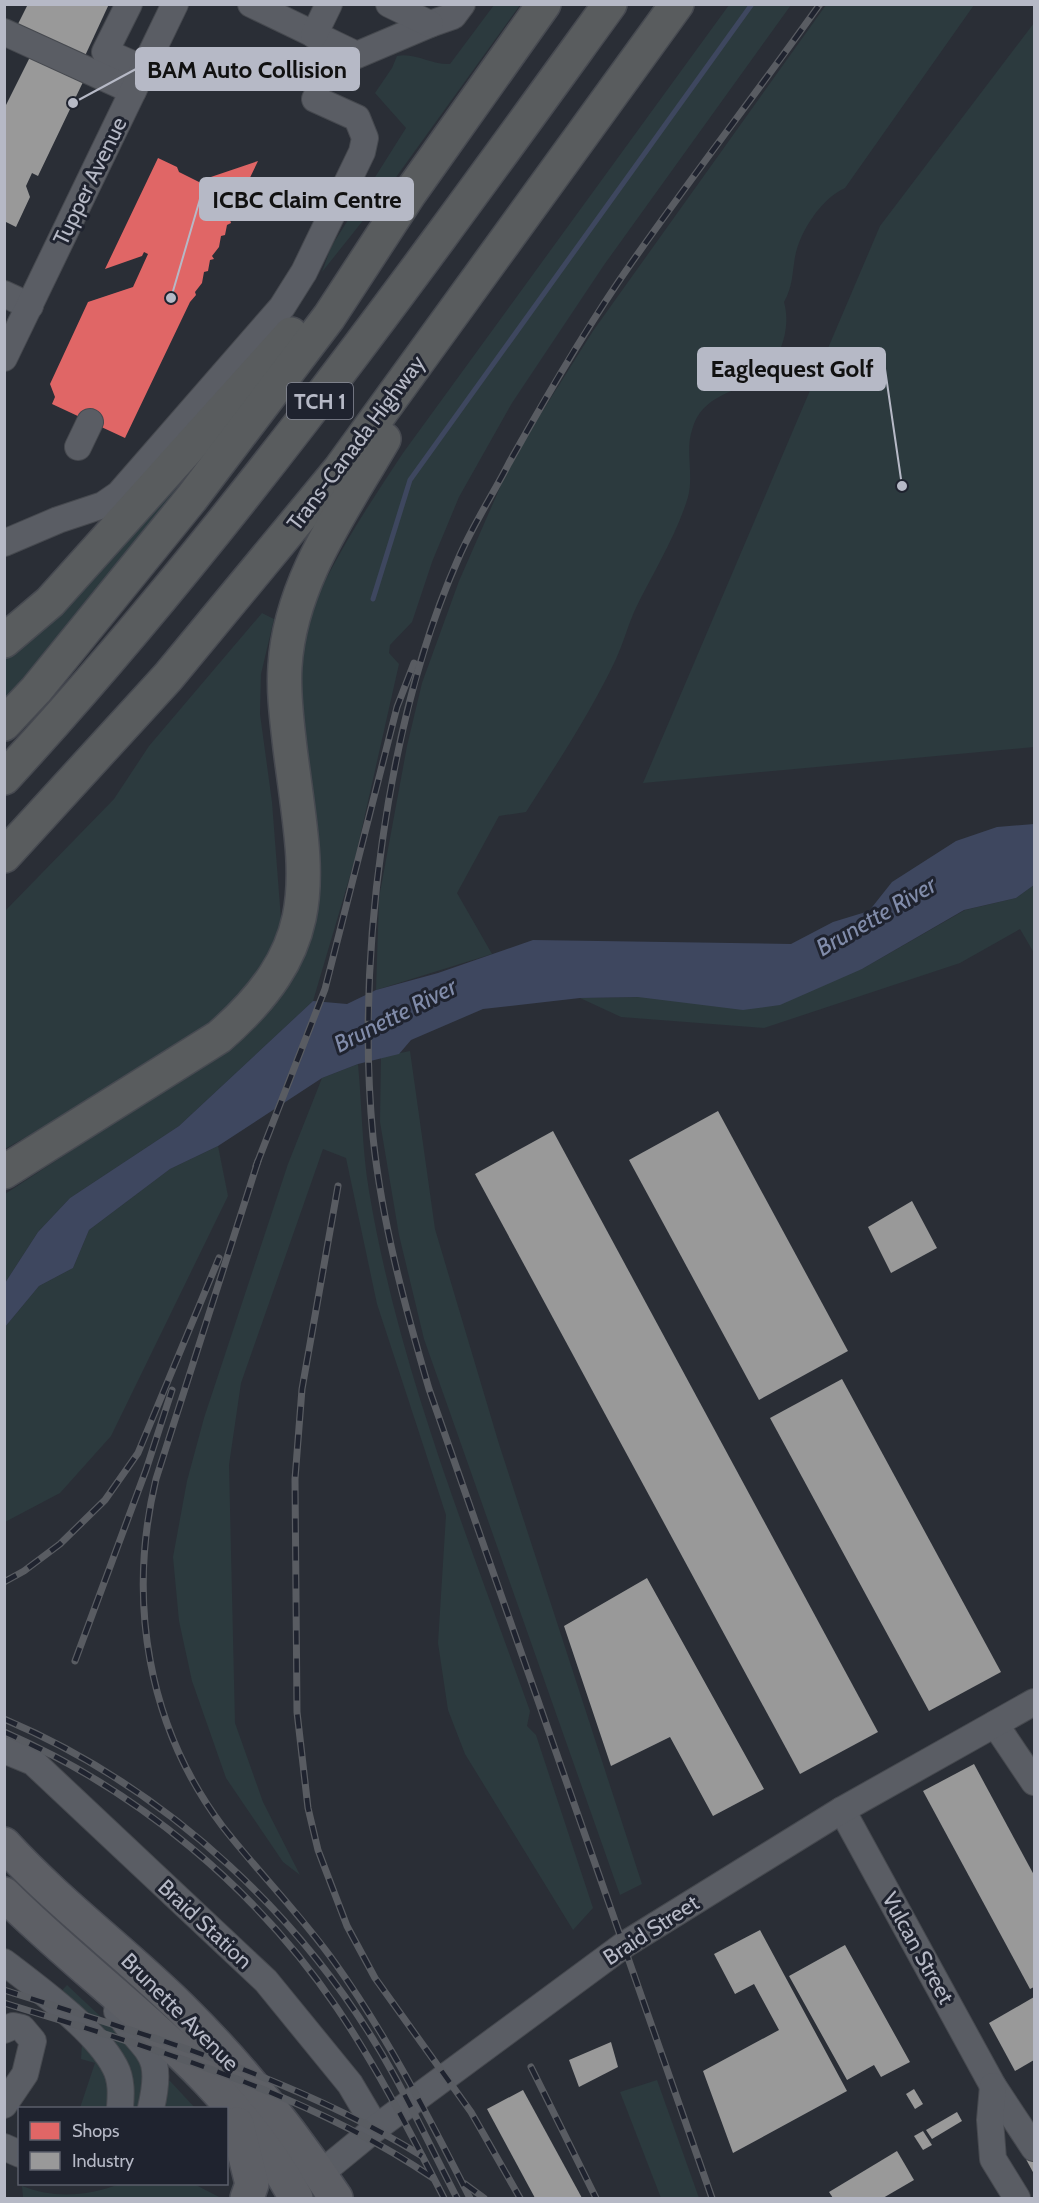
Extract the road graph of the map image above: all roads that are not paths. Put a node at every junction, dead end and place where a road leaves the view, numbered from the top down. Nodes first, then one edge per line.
1 (129, 4) edge
2 (175, 4) edge
3 (251, 4) edge
4 (329, 4) edge
5 (389, 4) edge
6 (462, 4) edge
7 (544, 4) edge
8 (610, 4) edge
9 (677, 4) edge
10 (430, 24) junction
11 (314, 35) junction
12 (6, 37) edge
13 (139, 80) junction
14 (315, 99) dead end
15 (410, 193) junction
16 (469, 292) junction
17 (4, 294) edge
18 (30, 306) junction
19 (4, 358) edge
20 (90, 422) dead end
21 (78, 447) dead end
22 (4, 543) edge
23 (4, 641) edge
24 (4, 724) edge
25 (4, 778) edge
26 (4, 856) edge
27 (4, 1172) edge
28 (1035, 1702) edge
29 (995, 1724) junction
30 (4, 1750) edge
31 (1031, 1769) edge
32 (842, 1810) junction
33 (4, 1844) edge
34 (4, 1894) edge
35 (4, 1962) edge
36 (106, 1983) junction
37 (4, 2030) edge
38 (993, 2086) junction
39 (4, 2105) edge
40 (120, 2107) edge
41 (151, 2107) edge
42 (232, 2108) junction
43 (4, 2111) edge
44 (18, 2117) edge
45 (376, 2128) junction
46 (4, 2147) edge
47 (1035, 2148) edge
48 (18, 2153) edge
49 (328, 2186) edge
50 (296, 2198) edge
51 (247, 2199) edge
52 (1017, 2199) edge

1 - 13 street
2 - 13 street, Tupper Avenue
3 - 11 street
4 - 11 street
5 - 10 street
6 - 10 street
7 - 15 highway
8 - 25 highway, TCH 1
9 - 16 highway, Trans-Canada Highway / TCH 1
10 - 11 street
12 - 13 street
13 - 18 street, Tupper Avenue
14 - 22 street
15 - 23 highway
15 - 24 highway
16 - 26 highway, Trans-Canada Highway / TCH 1
16 - 27 highway
17 - 18 street
18 - 19 street, Tupper Avenue
20 - 21 street
28 - 29 street, Braid Street
29 - 31 street
29 - 32 street, Braid Street
30 - 45 street, Braid Station
32 - 38 street, Vulcan Street
32 - 45 street, Braid Street
33 - 49 main road, Brunette Avenue
34 - 36 main road, Brunette Avenue
35 - 40 street
36 - 41 street
36 - 42 main road, Brunette Avenue
37 - 39 street
38 - 47 street, Vulcan Street
38 - 52 street
42 - 50 main road, Brunette Avenue
42 - 51 main road
43 - 44 street
45 - 49 street, Braid Street
46 - 48 street
49 - 50 main road, Braid Street

